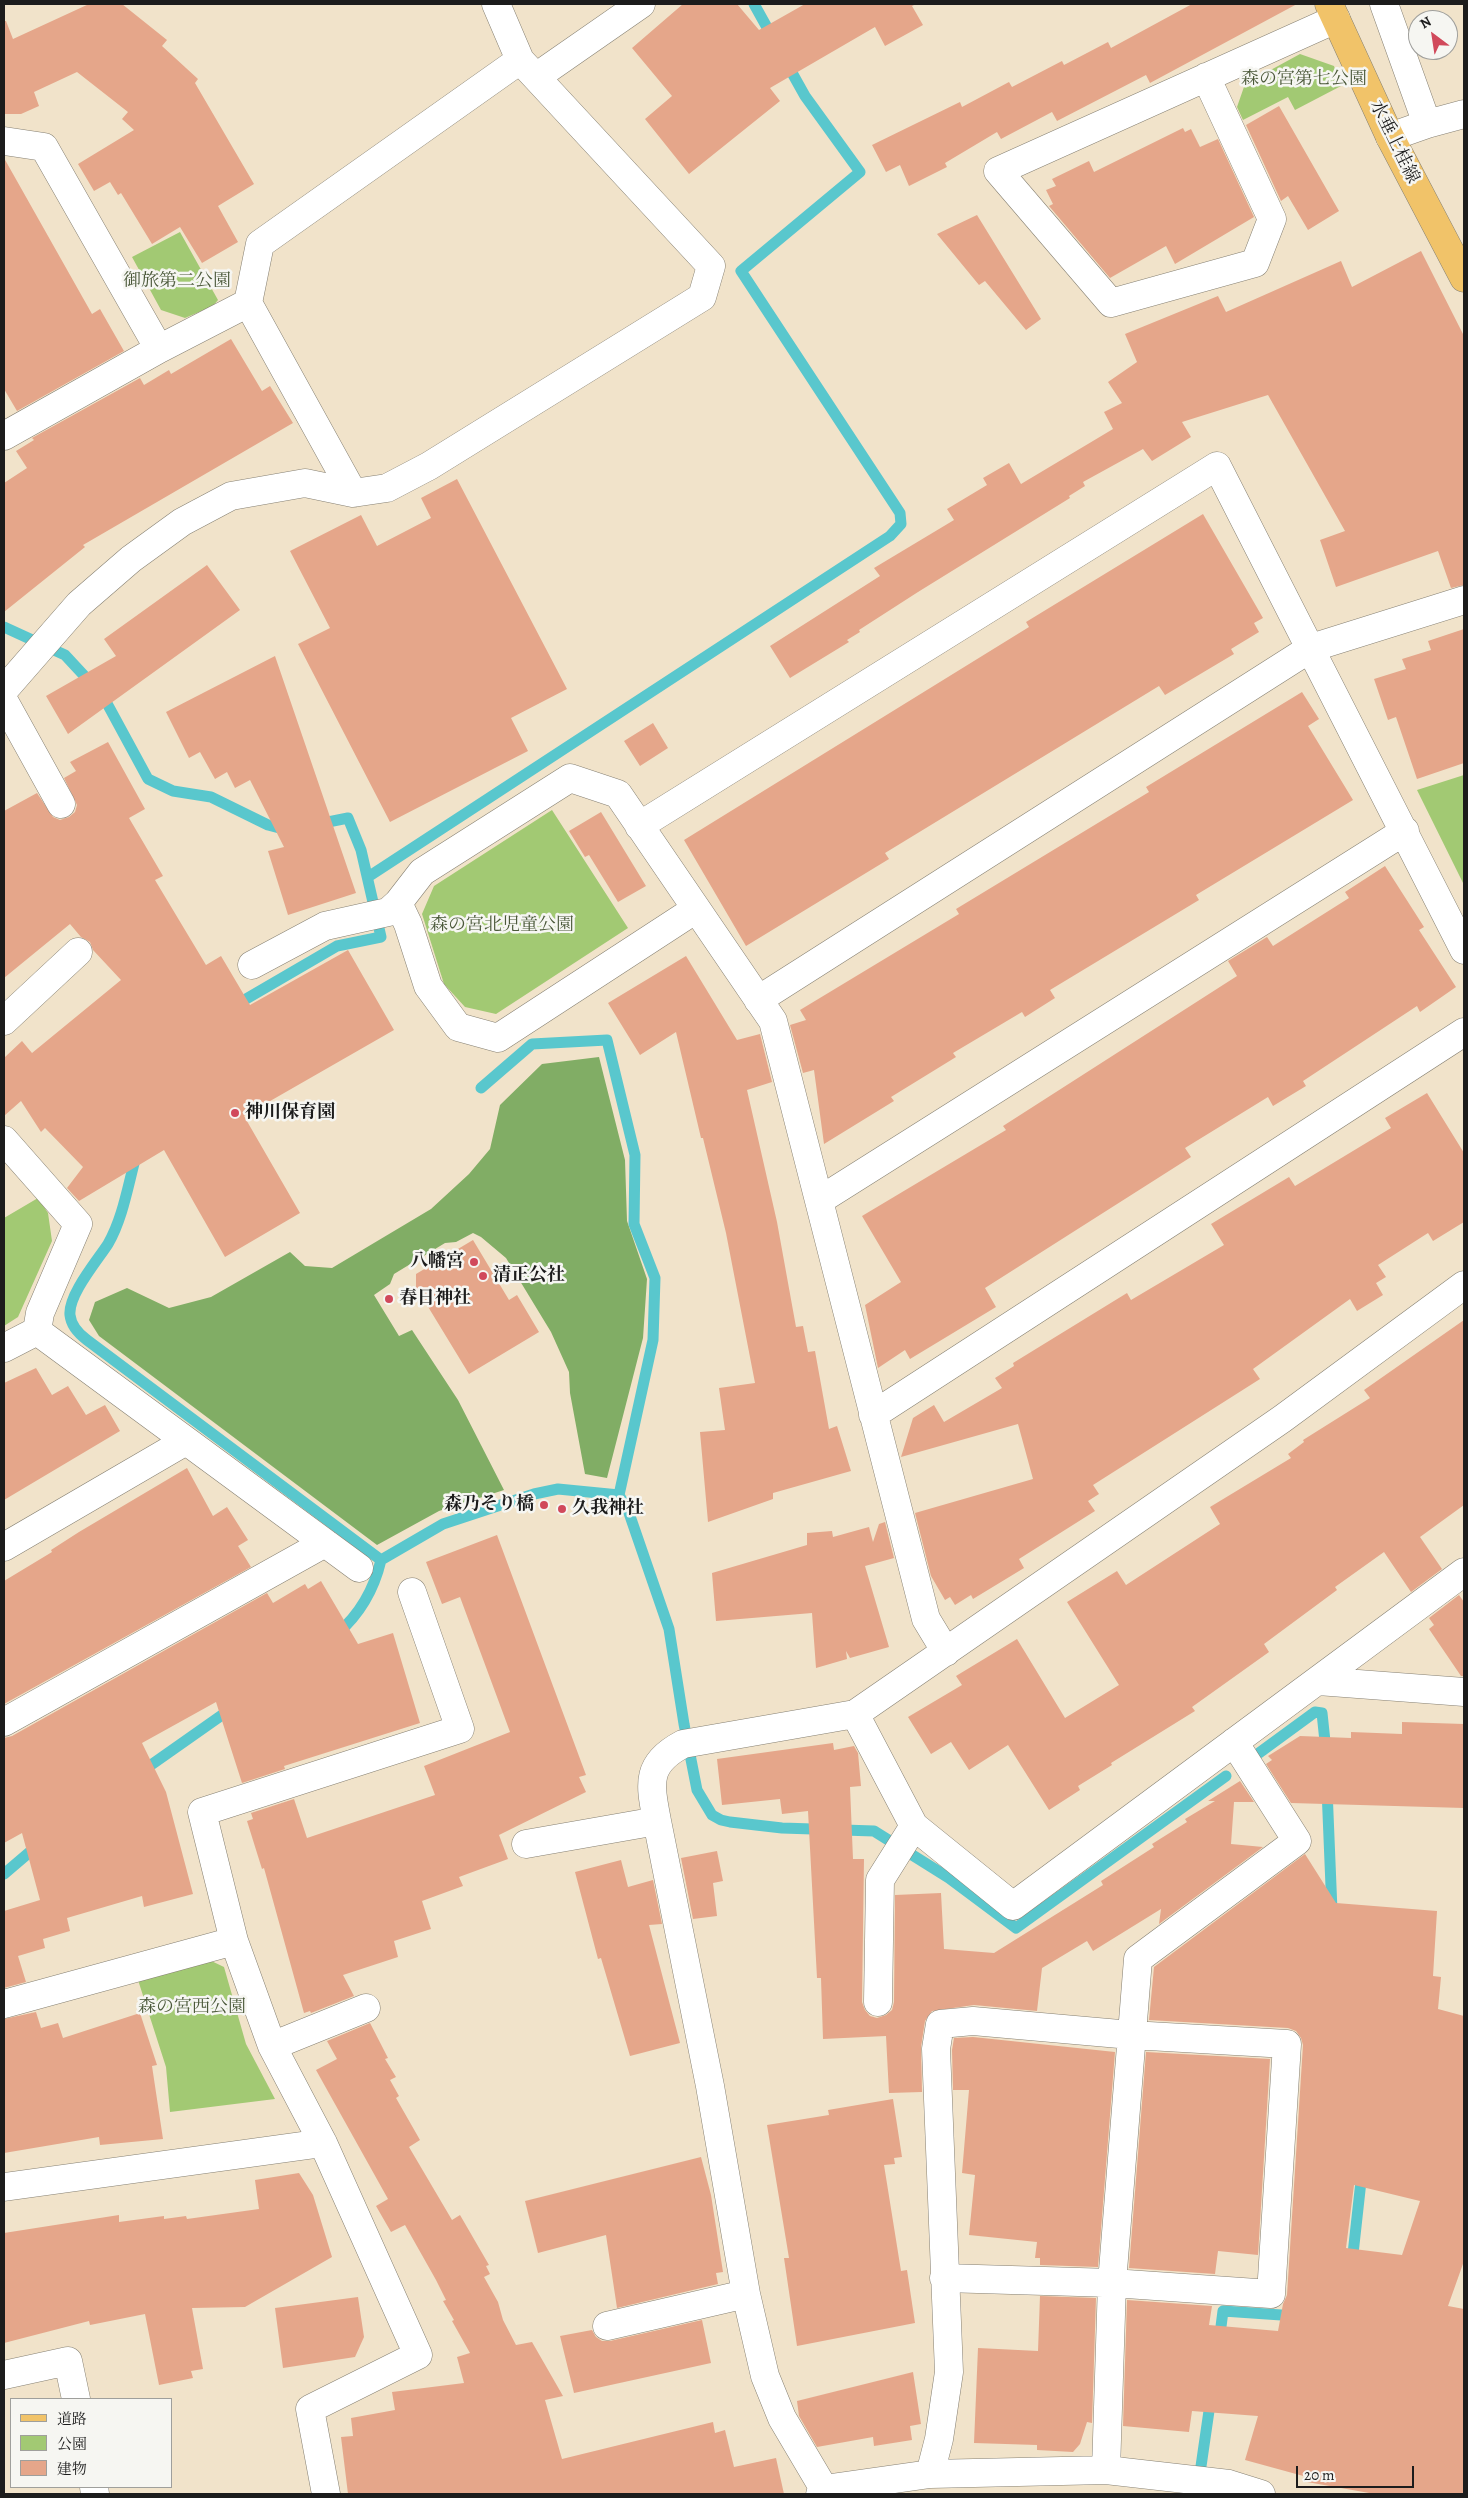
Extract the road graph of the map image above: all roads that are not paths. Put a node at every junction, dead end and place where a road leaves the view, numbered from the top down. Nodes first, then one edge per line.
1 (496, 4) edge
2 (641, 4) edge
3 (1384, 4) edge
4 (1332, 11) edge
5 (528, 68) junction
6 (1206, 78) junction
7 (1464, 114) edge
8 (1427, 124) junction
9 (1390, 137) junction
10 (4, 141) edge
11 (1464, 278) edge
12 (248, 303) junction
13 (159, 349) junction
14 (4, 436) edge
15 (353, 493) junction
16 (1464, 600) edge
17 (1311, 648) junction
18 (4, 690) edge
19 (4, 701) edge
20 (61, 804) dead end
21 (639, 826) junction
22 (1405, 831) junction
23 (393, 908) junction
24 (696, 909) junction
25 (1464, 950) edge
26 (78, 952) dead end
27 (252, 965) dead end
28 (758, 1000) junction
29 (4, 1021) edge
30 (1464, 1032) edge
31 (4, 1140) edge
32 (820, 1200) junction
33 (1464, 1285) edge
34 (37, 1331) junction
35 (4, 1348) edge
36 (873, 1415) junction
37 (186, 1441) junction
38 (324, 1543) junction
39 (4, 1547) edge
40 (359, 1568) dead end
41 (1464, 1572) edge
42 (412, 1592) dead end
43 (946, 1652) junction
44 (1318, 1682) junction
45 (1464, 1692) edge
46 (855, 1714) junction
47 (4, 1722) edge
48 (1234, 1742) junction
49 (657, 1821) junction
50 (905, 1840) junction
51 (526, 1844) dead end
52 (234, 1941) junction
53 (878, 2002) dead end
54 (4, 2004) edge
55 (366, 2008) dead end
56 (1131, 2035) junction
57 (272, 2046) junction
58 (323, 2143) junction
59 (4, 2187) edge
60 (944, 2278) junction
61 (1112, 2282) junction
62 (746, 2294) junction
63 (607, 2326) dead end
64 (4, 2375) edge
65 (76, 2398) edge
66 (1106, 2470) junction
67 (930, 2474) junction
68 (822, 2492) edge
69 (326, 2494) edge
70 (1261, 2494) edge

1 - 5 street
2 - 5 street
3 - 8 street
4 - 6 street
4 - 9 main road, 水垂上桂線
5 - 12 street
5 - 15 street
6 - 6 street
7 - 8 street
8 - 9 street
9 - 11 main road, 水垂上桂線
10 - 13 street
12 - 13 street
12 - 15 street
13 - 14 street
15 - 18 street
16 - 17 street
17 - 21 street
17 - 22 street
17 - 28 street
19 - 20 street
21 - 23 street
21 - 24 street
22 - 25 street
22 - 32 street
23 - 24 street
23 - 27 street
24 - 28 street
26 - 29 street
28 - 32 street
30 - 36 street
31 - 34 street
32 - 36 street
33 - 43 street
34 - 35 street
34 - 37 street
36 - 43 street
37 - 38 street
37 - 39 street
38 - 40 street
38 - 47 street
41 - 44 street
42 - 52 street
43 - 46 street
44 - 45 street
44 - 48 street
46 - 49 street
46 - 50 street
48 - 50 street
48 - 56 street
49 - 51 street
49 - 62 street
50 - 53 street
52 - 54 street
52 - 57 street
55 - 57 street
56 - 60 street
56 - 61 street
56 - 61 street
57 - 58 street
58 - 59 street
58 - 69 street
60 - 61 street
60 - 67 street
61 - 66 street
62 - 63 street
62 - 68 street
64 - 65 street
66 - 67 street
66 - 70 street
67 - 68 street

